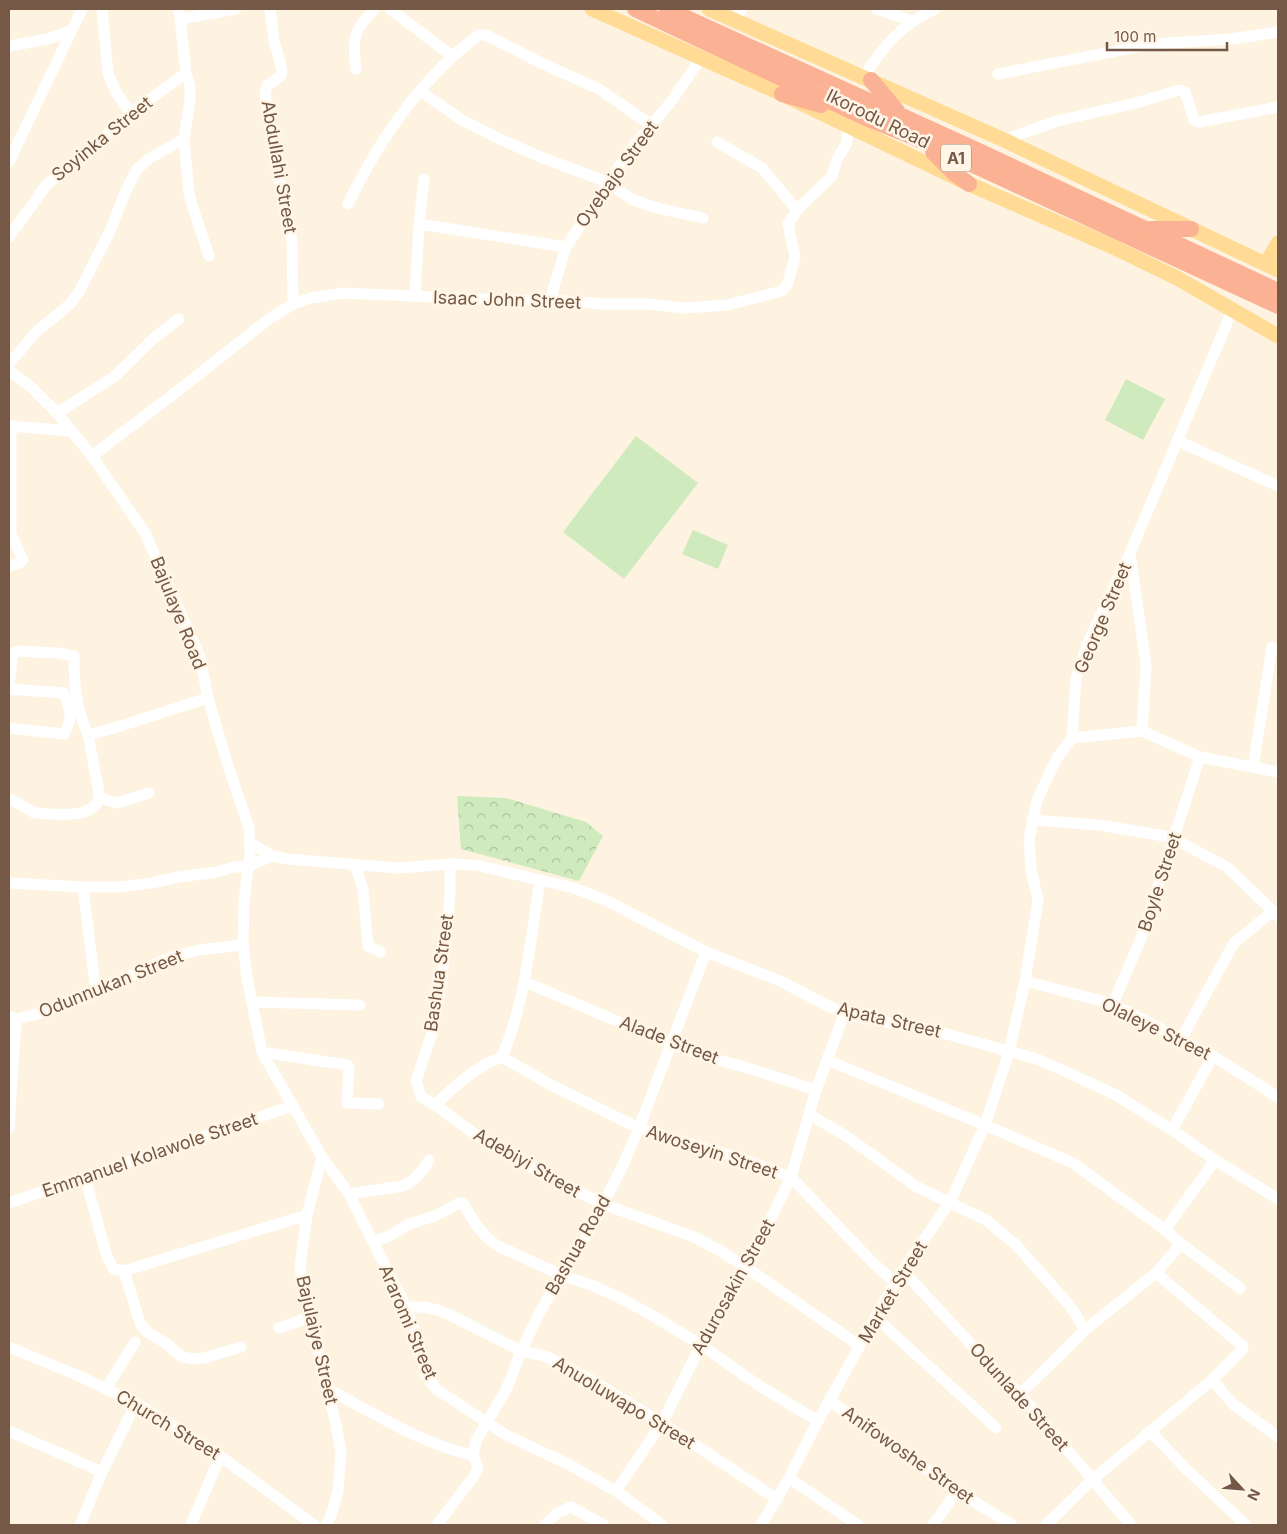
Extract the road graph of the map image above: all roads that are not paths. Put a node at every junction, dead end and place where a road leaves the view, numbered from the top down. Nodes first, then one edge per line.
1 (82, 9) edge
2 (102, 9) edge
3 (236, 9) edge
4 (270, 9) edge
5 (375, 9) edge
6 (390, 9) edge
7 (592, 9) edge
8 (635, 9) edge
9 (667, 9) edge
10 (709, 9) edge
11 (877, 9) edge
12 (935, 9) edge
13 (179, 14) edge
14 (737, 14) edge
15 (912, 21) junction
16 (70, 31) junction
17 (1278, 32) edge
18 (9, 46) edge
19 (452, 56) junction
20 (702, 58) junction
21 (356, 69) dead end
22 (186, 73) junction
23 (998, 74) dead end
24 (867, 79) junction
25 (420, 91) junction
26 (782, 94) junction
27 (1278, 107) edge
28 (132, 113) junction
29 (900, 115) junction
30 (866, 118) junction
31 (651, 124) junction
32 (847, 125) junction
33 (911, 136) junction
34 (184, 138) junction
35 (1004, 140) junction
36 (717, 142) dead end
37 (9, 162) edge
38 (424, 179) dead end
39 (607, 182) junction
40 (969, 184) junction
41 (348, 204) dead end
42 (797, 210) junction
43 (703, 218) dead end
44 (418, 224) junction
45 (1143, 229) junction
46 (1191, 229) junction
47 (9, 237) edge
48 (1278, 243) edge
49 (566, 247) junction
50 (209, 256) dead end
51 (1272, 267) edge
52 (1278, 291) edge
53 (415, 296) junction
54 (550, 300) junction
55 (293, 304) junction
56 (1278, 306) edge
57 (1232, 311) junction
58 (179, 319) dead end
59 (1278, 336) edge
60 (9, 364) edge
61 (9, 370) edge
62 (57, 413) junction
63 (10, 426) edge
64 (71, 431) junction
65 (1178, 441) junction
66 (92, 456) junction
67 (1278, 486) edge
68 (1130, 553) junction
69 (9, 566) edge
70 (1272, 647) dead end
71 (9, 685) edge
72 (9, 689) edge
73 (208, 698) junction
74 (9, 728) edge
75 (1142, 730) junction
76 (88, 734) junction
77 (1072, 738) junction
78 (1200, 757) junction
79 (1253, 767) junction
80 (1278, 772) edge
81 (149, 793) dead end
82 (100, 798) junction
83 (9, 799) edge
84 (1032, 820) junction
85 (1174, 839) junction
86 (250, 843) junction
87 (272, 856) junction
88 (454, 864) junction
89 (356, 865) junction
90 (249, 866) junction
91 (540, 880) junction
92 (9, 883) edge
93 (83, 887) junction
94 (1276, 913) edge
95 (243, 945) junction
96 (381, 952) dead end
97 (706, 952) junction
98 (1025, 981) junction
99 (525, 982) junction
100 (96, 993) junction
101 (252, 1002) junction
102 (1114, 1004) junction
103 (360, 1005) dead end
104 (844, 1014) junction
105 (12, 1017) edge
106 (1181, 1039) junction
107 (670, 1044) junction
108 (262, 1052) junction
109 (1009, 1052) junction
110 (1213, 1056) junction
111 (502, 1058) junction
112 (827, 1060) junction
113 (416, 1081) joint
114 (816, 1090) junction
115 (9, 1091) edge
116 (1278, 1097) edge
117 (379, 1104) dead end
118 (435, 1105) junction
119 (292, 1106) junction
120 (810, 1115) junction
121 (985, 1125) junction
122 (9, 1128) edge
123 (639, 1128) junction
124 (1172, 1130) junction
125 (322, 1157) junction
126 (430, 1160) dead end
127 (1215, 1160) junction
128 (85, 1177) junction
129 (791, 1177) junction
130 (349, 1194) junction
131 (1278, 1199) edge
132 (950, 1202) junction
133 (9, 1203) edge
134 (603, 1204) junction
135 (307, 1215) junction
136 (1165, 1230) junction
137 (373, 1242) junction
138 (1181, 1244) junction
139 (747, 1268) junction
140 (903, 1271) junction
141 (124, 1272) junction
142 (1156, 1273) junction
143 (561, 1275) junction
144 (895, 1282) junction
145 (1240, 1288) dead end
146 (406, 1307) junction
147 (311, 1317) junction
148 (876, 1318) junction
149 (279, 1328) dead end
150 (1085, 1330) junction
151 (135, 1342) dead end
152 (701, 1345) junction
153 (860, 1346) junction
154 (9, 1347) edge
155 (241, 1347) dead end
156 (521, 1351) junction
157 (1212, 1380) junction
158 (106, 1389) junction
159 (327, 1389) junction
160 (1020, 1394) junction
161 (830, 1401) junction
162 (136, 1403) junction
163 (818, 1421) junction
164 (488, 1422) junction
165 (662, 1423) junction
166 (996, 1428) dead end
167 (1150, 1431) junction
168 (9, 1432) edge
169 (1278, 1437) edge
170 (473, 1455) junction
171 (220, 1456) junction
172 (102, 1472) junction
173 (789, 1478) junction
174 (1093, 1480) junction
175 (616, 1491) junction
176 (957, 1491) junction
177 (778, 1499) junction
178 (657, 1524) edge
179 (80, 1525) edge
180 (191, 1525) edge
181 (314, 1525) edge
182 (326, 1525) edge
183 (437, 1525) edge
184 (545, 1525) edge
185 (604, 1525) edge
186 (761, 1525) edge
187 (858, 1525) edge
188 (933, 1525) edge
189 (1012, 1525) edge
190 (1046, 1525) edge
191 (1131, 1525) edge
192 (1246, 1525) edge

1 - 16 street
2 - 28 street
3 - 13 street
4 - 55 street, Abdullahi Street
5 - 21 street
6 - 19 street
7 - 20 main road, Ikorodu Road
8 - 30 highway, Ikorodu Road / A1
9 - 29 highway, Ikorodu Road / A1
10 - 14 main road, Ikorodu Road
11 - 15 street
12 - 15 street
13 - 22 street
14 - 24 main road, Ikorodu Road
15 - 24 street
16 - 18 street
16 - 37 street
17 - 23 street
19 - 25 street
19 - 31 street
20 - 26 main road, Ikorodu Road
20 - 31 street, Oyebajo Street
22 - 28 street, Soyinka Street
22 - 34 street
24 - 29 highway
24 - 35 main road, Ikorodu Road
25 - 39 street
25 - 41 street
26 - 30 highway
26 - 32 main road, Ikorodu Road
27 - 35 street
28 - 47 street, Soyinka Street
29 - 45 highway, Ikorodu Road / A1
30 - 33 highway, Ikorodu Road / A1
31 - 39 street, Oyebajo Street
32 - 40 main road, Ikorodu Road
32 - 42 street, Isaac John Street
33 - 40 highway
33 - 56 highway, Ikorodu Road / A1
34 - 50 street
34 - 60 street
35 - 46 main road, Ikorodu Road
36 - 42 street
38 - 44 street
39 - 43 street
39 - 49 street, Oyebajo Street
40 - 57 main road, Ikorodu Road
42 - 54 street, Isaac John Street
44 - 49 street
44 - 53 street
45 - 46 highway
45 - 52 highway, Ikorodu Road / A1
46 - 51 main road, Ikorodu Road
48 - 51 main road
49 - 54 street, Oyebajo Street
53 - 54 street, Isaac John Street
53 - 55 street, Isaac John Street
55 - 66 street, Isaac John Street
57 - 59 main road, Ikorodu Road
57 - 65 street, George Street
58 - 62 street
61 - 62 street, Bajulaye Road
62 - 64 street, Bajulaye Road
63 - 64 street
63 - 69 street
64 - 66 street, Bajulaye Road
65 - 67 street
65 - 68 street, George Street
66 - 73 street, Bajulaye Road
68 - 75 street
68 - 77 street, George Street
70 - 79 street
71 - 76 street
72 - 74 street
73 - 76 street
73 - 86 street, Bajulaye Road
75 - 77 street
75 - 78 street
76 - 82 street
77 - 84 street
78 - 79 street
78 - 85 street, Boyle Street
79 - 80 street
81 - 82 street
82 - 83 street
84 - 85 street
84 - 98 street
85 - 94 street
85 - 102 street, Boyle Street
86 - 87 street
86 - 90 street, Bajulaye Road
87 - 89 street, Apata Street
87 - 90 street
88 - 89 street, Apata Street
88 - 91 street, Apata Street
88 - 113 street, Bashua Street
89 - 96 street
90 - 93 street
90 - 95 street, Bajulaye Road
91 - 97 street, Apata Street
91 - 99 street
92 - 93 street
93 - 100 street
94 - 106 street
95 - 100 street, Odunnukan Street
95 - 101 street
97 - 104 street, Apata Street
97 - 107 street, Bashua Road
98 - 102 street, Olaleye Street
98 - 109 street
99 - 107 street, Alade Street
99 - 111 street
100 - 105 street, Odunnukan Street
101 - 103 street
101 - 108 street
102 - 106 street, Olaleye Street
104 - 109 street, Apata Street
104 - 112 street, Adurosakin Street
105 - 115 street
106 - 110 street, Olaleye Street
107 - 114 street, Alade Street
107 - 123 street, Bashua Road
108 - 117 street
108 - 119 street
109 - 121 street, Market Street
109 - 124 street, Apata Street
110 - 116 street, Olaleye Street
110 - 124 street
111 - 118 street
111 - 123 street, Awoseyin Street
112 - 114 street, Adurosakin Street
112 - 121 street
113 - 118 street, Adebiyi Street
114 - 120 street, Adurosakin Street
115 - 122 street
118 - 134 street, Adebiyi Street
119 - 125 street
119 - 128 street, Emmanuel Kolawole Street
120 - 129 street, Adurosakin Street
120 - 132 street
121 - 132 street, Market Street
121 - 136 street
123 - 129 street, Awoseyin Street
123 - 134 street, Bashua Road
124 - 127 street, Apata Street
125 - 130 street, Araromi Street
125 - 135 street, Bajulaiye Street
126 - 130 street
127 - 131 street, Apata Street
127 - 136 street
128 - 133 street, Emmanuel Kolawole Street
128 - 141 street
129 - 139 street, Adurosakin Street
129 - 144 street, Awoseyin Street
130 - 137 street, Araromi Street
132 - 140 street, Market Street
132 - 150 street
134 - 139 street, Adebiyi Street
134 - 143 street, Bashua Road
135 - 141 street
135 - 147 street, Bajulaiye Street
136 - 138 street
137 - 143 street
137 - 146 street, Araromi Street
138 - 142 street
138 - 145 street
139 - 152 street, Adurosakin Street
139 - 153 street, Adebiyi Street
140 - 144 street, Market Street
140 - 160 street, Odunlade Street
141 - 155 street
142 - 150 street
142 - 157 street
143 - 152 street
143 - 156 street, Bashua Road
144 - 148 street, Market Street
146 - 156 street, Anuoluwapo Street
146 - 164 street, Araromi Street
147 - 149 street
147 - 159 street, Bajulaiye Street
148 - 153 street, Market Street
148 - 166 street
150 - 160 street
151 - 158 street
152 - 163 street
152 - 165 street, Adurosakin Street
153 - 161 street, Market Street
154 - 158 street, Church Street
156 - 164 street, Bashua Road
156 - 165 street, Anuoluwapo Street
157 - 167 street
157 - 169 street
158 - 162 street, Church Street
159 - 170 street
159 - 182 street, Bajulaiye Street
160 - 174 street, Odunlade Street
161 - 163 street, Market Street
161 - 176 street, Anifowoshe Street
162 - 171 street, Church Street
162 - 172 street
163 - 173 street, Market Street
164 - 170 street, Bashua Road
164 - 175 street, Araromi Street
165 - 175 street, Adurosakin Street
165 - 177 street, Anuoluwapo Street
167 - 174 street
167 - 192 street
168 - 172 street
170 - 183 street, Bashua Road
171 - 180 street
171 - 181 street, Church Street
172 - 179 street
173 - 177 street, Market Street
173 - 187 street
174 - 190 street
174 - 191 street, Odunlade Street
175 - 178 street, Araromi Street
176 - 188 street
176 - 189 street, Anifowoshe Street
177 - 186 street, Market Street
184 - 185 street

